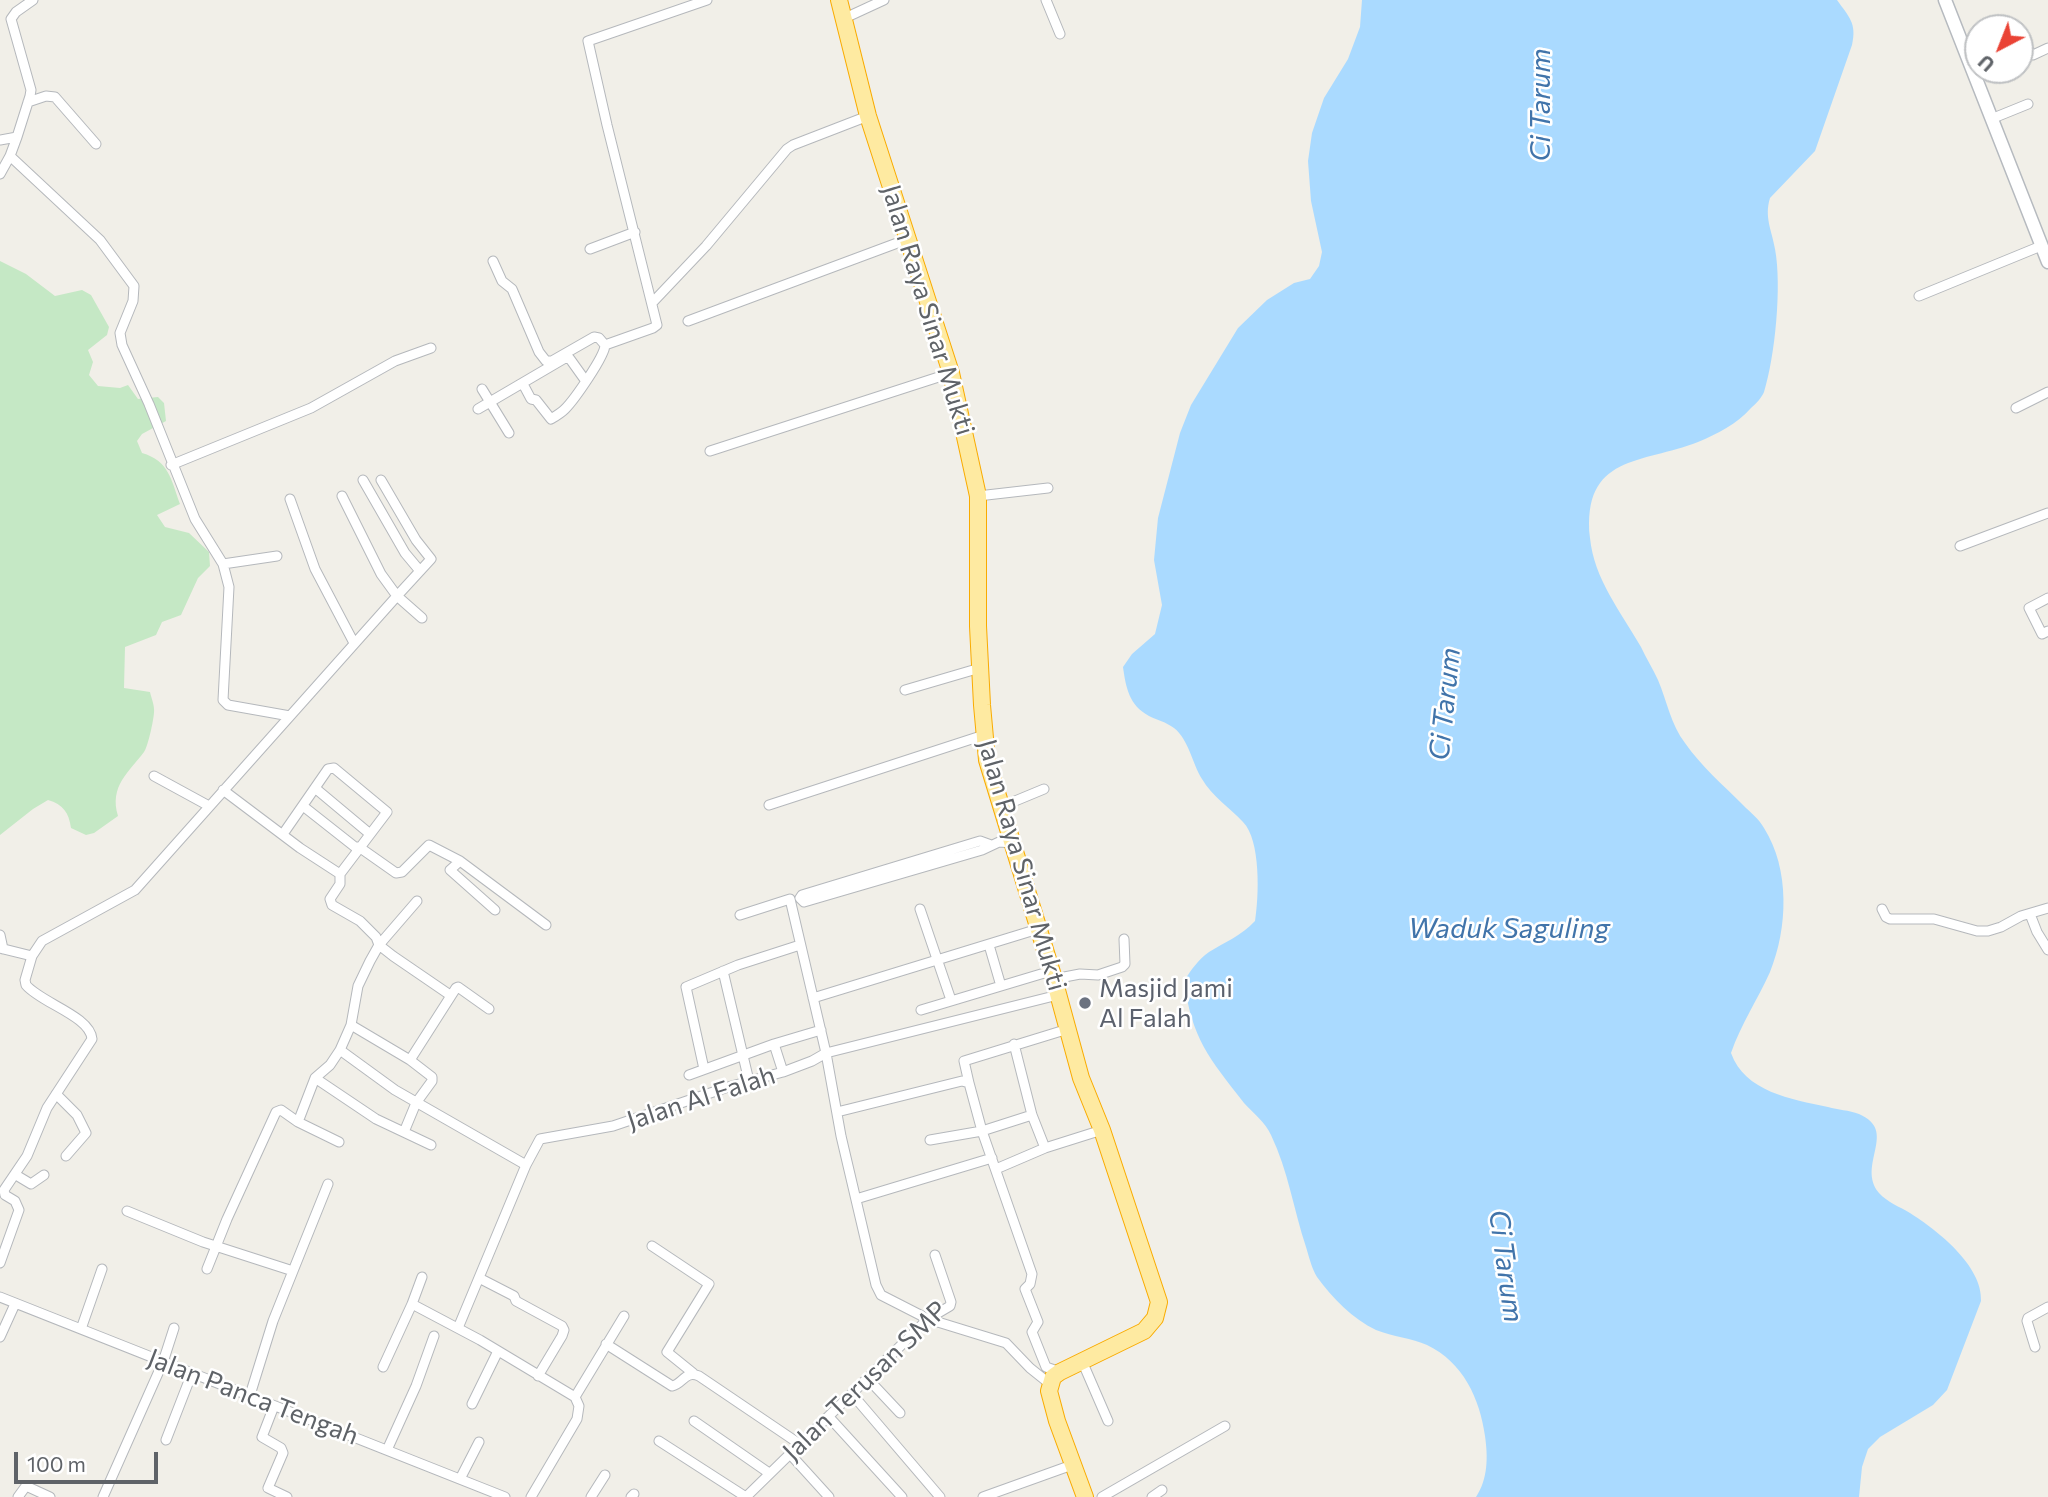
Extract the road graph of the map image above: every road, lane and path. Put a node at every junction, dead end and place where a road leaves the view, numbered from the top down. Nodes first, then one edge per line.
1 (33, 0) edge
2 (708, 0) edge
3 (839, 0) edge
4 (884, 0) edge
5 (1046, 0) edge
6 (1945, 0) edge
7 (13, 15) junction
8 (0, 18) edge
9 (845, 18) junction
10 (1060, 34) dead end
11 (1964, 42) edge
12 (1981, 84) edge
13 (28, 102) junction
14 (2028, 104) dead end
15 (868, 116) junction
16 (1992, 119) junction
17 (17, 137) junction
18 (0, 141) edge
19 (96, 144) dead end
20 (10, 156) junction
21 (0, 174) edge
22 (635, 232) junction
23 (2042, 238) edge
24 (908, 239) junction
25 (590, 248) dead end
26 (493, 261) dead end
27 (2048, 262) edge
28 (1919, 296) dead end
29 (652, 303) junction
30 (688, 321) dead end
31 (605, 345) junction
32 (430, 348) dead end
33 (951, 373) junction
34 (585, 380) junction
35 (523, 384) junction
36 (482, 388) dead end
37 (2048, 392) edge
38 (491, 402) junction
39 (2016, 408) dead end
40 (478, 409) dead end
41 (509, 433) dead end
42 (710, 451) dead end
43 (171, 465) junction
44 (363, 480) dead end
45 (381, 480) dead end
46 (1048, 488) dead end
47 (342, 496) dead end
48 (978, 496) junction
49 (290, 499) dead end
50 (2048, 513) edge
51 (1960, 546) dead end
52 (277, 556) dead end
53 (223, 564) junction
54 (420, 571) junction
55 (397, 596) junction
56 (2048, 598) edge
57 (422, 618) dead end
58 (2048, 631) edge
59 (354, 643) junction
60 (980, 668) junction
61 (905, 690) dead end
62 (290, 716) junction
63 (984, 735) junction
64 (154, 776) dead end
65 (315, 788) junction
66 (1044, 789) dead end
67 (223, 790) junction
68 (769, 805) dead end
69 (209, 806) junction
70 (303, 806) junction
71 (1003, 806) junction
72 (283, 834) junction
73 (370, 834) junction
74 (1013, 843) junction
75 (359, 847) junction
76 (460, 861) junction
77 (896, 872) junction
78 (340, 874) junction
79 (417, 901) dead end
80 (2048, 908) edge
81 (920, 909) dead end
82 (1882, 909) dead end
83 (495, 910) dead end
84 (2030, 914) junction
85 (740, 915) dead end
86 (546, 925) dead end
87 (1038, 929) junction
88 (0, 935) edge
89 (1124, 939) dead end
90 (379, 945) junction
91 (800, 945) junction
92 (989, 945) junction
93 (2, 949) edge
94 (2048, 950) edge
95 (32, 956) junction
96 (938, 961) junction
97 (723, 971) junction
98 (1055, 982) junction
99 (1001, 986) junction
100 (450, 995) junction
101 (813, 998) junction
102 (951, 1000) junction
103 (489, 1009) dead end
104 (920, 1010) dead end
105 (351, 1025) junction
106 (1068, 1029) junction
107 (821, 1030) junction
108 (774, 1044) junction
109 (1014, 1044) junction
110 (340, 1050) junction
111 (826, 1053) junction
112 (743, 1055) junction
113 (410, 1060) junction
114 (704, 1069) junction
115 (783, 1072) junction
116 (689, 1074) dead end
117 (315, 1078) junction
118 (749, 1081) junction
119 (969, 1083) junction
120 (56, 1094) junction
121 (416, 1103) junction
122 (837, 1112) junction
123 (1032, 1115) junction
124 (298, 1122) junction
125 (982, 1130) junction
126 (1102, 1130) junction
127 (404, 1132) junction
128 (930, 1140) dead end
129 (339, 1142) dead end
130 (431, 1145) dead end
131 (1045, 1148) junction
132 (66, 1156) dead end
133 (992, 1158) junction
134 (526, 1165) junction
135 (996, 1169) junction
136 (16, 1175) junction
137 (44, 1175) dead end
138 (328, 1184) dead end
139 (856, 1199) junction
140 (127, 1211) dead end
141 (216, 1246) junction
142 (652, 1246) dead end
143 (935, 1255) dead end
144 (0, 1263) edge
145 (102, 1269) dead end
146 (207, 1269) dead end
147 (293, 1271) junction
148 (422, 1277) dead end
149 (479, 1278) junction
150 (0, 1297) edge
151 (15, 1304) junction
152 (412, 1304) junction
153 (2048, 1307) edge
154 (624, 1316) dead end
155 (928, 1319) junction
156 (174, 1328) dead end
157 (458, 1328) junction
158 (81, 1329) junction
159 (434, 1336) dead end
160 (0, 1337) edge
161 (606, 1344) junction
162 (2035, 1347) dead end
163 (498, 1351) junction
164 (1082, 1361) junction
165 (163, 1362) junction
166 (383, 1367) dead end
167 (192, 1373) junction
168 (693, 1373) junction
169 (538, 1376) junction
170 (1055, 1378) junction
171 (868, 1379) junction
172 (852, 1394) junction
173 (250, 1395) junction
174 (575, 1398) junction
175 (472, 1404) dead end
176 (274, 1406) junction
177 (900, 1413) dead end
178 (829, 1417) junction
179 (694, 1421) dead end
180 (1108, 1421) dead end
181 (1225, 1426) dead end
182 (166, 1440) dead end
183 (659, 1441) dead end
184 (479, 1442) dead end
185 (801, 1445) junction
186 (387, 1450) junction
187 (790, 1454) junction
188 (1072, 1465) junction
189 (769, 1473) junction
190 (605, 1475) dead end
191 (460, 1479) junction
192 (1162, 1490) dead end
193 (267, 1493) edge
194 (18, 1497) edge
195 (50, 1497) edge
196 (103, 1497) edge
197 (287, 1497) edge
198 (505, 1497) edge
199 (531, 1497) edge
200 (591, 1497) edge
201 (746, 1497) edge
202 (829, 1497) edge
203 (902, 1497) edge
204 (940, 1497) edge
205 (983, 1497) edge
206 (1085, 1497) edge
207 (1102, 1497) edge
208 (1152, 1497) edge

1 - 7 street
2 - 22 street
3 - 9 highway, Jalan Raya Sinar Mukti
4 - 9 street
5 - 10 street
6 - 11 main road
7 - 8 street
7 - 13 street
9 - 15 highway, Jalan Raya Sinar Mukti
12 - 16 main road
13 - 17 street
13 - 19 street
14 - 16 street
15 - 24 highway, Jalan Raya Sinar Mukti
15 - 29 street
16 - 23 main road
17 - 18 street
17 - 20 street
20 - 21 street
20 - 43 street
22 - 25 street
22 - 29 street
23 - 27 main road
23 - 28 street
24 - 30 street
24 - 33 highway, Jalan Raya Sinar Mukti
26 - 31 street
29 - 31 street
31 - 34 street
32 - 43 street
33 - 42 street
33 - 48 highway, Jalan Raya Sinar Mukti
34 - 35 street
34 - 35 street
35 - 38 street
36 - 38 street
37 - 39 street
38 - 40 street
38 - 41 street
43 - 53 street
44 - 54 street
45 - 54 street
46 - 48 street
47 - 55 street
48 - 60 highway, Jalan Raya Sinar Mukti
49 - 59 street
50 - 51 street
52 - 53 street
53 - 62 street
54 - 55 street
55 - 57 street
55 - 59 street
56 - 58 street
59 - 62 street
60 - 61 street
60 - 63 highway, Jalan Raya Sinar Mukti
62 - 67 street
63 - 68 street
63 - 71 highway, Jalan Raya Sinar Mukti
64 - 69 street
65 - 70 street
65 - 73 street
65 - 73 street
66 - 71 street
67 - 69 street
67 - 72 street
69 - 95 street
70 - 72 street
70 - 75 street
71 - 74 highway, Jalan Raya Sinar Mukti
72 - 78 street
73 - 75 street
74 - 77 street
74 - 87 highway, Jalan Raya Sinar Mukti
75 - 76 street
75 - 78 street
76 - 83 street
76 - 86 street
77 - 77 street
78 - 90 street
79 - 90 street
80 - 84 street
81 - 96 street
82 - 84 street
84 - 94 street
85 - 91 street
87 - 92 street
87 - 98 highway, Jalan Raya Sinar Mukti
88 - 93 street
89 - 98 street
90 - 100 street
90 - 105 street
91 - 97 street
91 - 101 street
92 - 96 street
92 - 99 street
93 - 95 street
95 - 120 street
96 - 101 street
96 - 102 street
97 - 112 street
97 - 114 street
98 - 99 street
98 - 106 highway, Jalan Raya Sinar Mukti
98 - 111 street, Jalan Al Falah
99 - 102 street
100 - 103 street
100 - 113 street
101 - 107 street
102 - 104 street
105 - 110 street
105 - 113 street
106 - 109 street
106 - 126 highway, Jalan Raya Sinar Mukti
107 - 108 street
107 - 111 street
108 - 112 street
108 - 115 street
109 - 119 street
109 - 123 street
110 - 117 street
110 - 121 street
111 - 115 street, Jalan Al Falah
111 - 122 street
112 - 114 street
112 - 118 street
113 - 121 street
114 - 116 street
115 - 118 street, Jalan Al Falah
117 - 124 street
117 - 127 street
118 - 134 street, Jalan Al Falah
119 - 122 street
119 - 125 street
120 - 132 street
120 - 136 street
121 - 127 street
121 - 134 street
122 - 139 street
123 - 125 street
123 - 131 street
124 - 129 street
124 - 141 street
125 - 128 street
125 - 133 street
126 - 131 street
126 - 164 highway, Jalan Raya Sinar Mukti
127 - 130 street
131 - 135 street
133 - 135 street
133 - 139 street
134 - 149 street, Jalan Al Falah
135 - 170 street
136 - 137 street
136 - 144 street
138 - 147 street
139 - 155 street
140 - 141 street
141 - 146 street
141 - 147 street
142 - 168 street
143 - 155 street, Jalan Terusan SMP
145 - 158 street
147 - 173 street
148 - 152 street
149 - 157 street, Jalan Al Falah
149 - 169 street
150 - 151 street, Jalan Panca Tengah
151 - 158 street, Jalan Panca Tengah
151 - 160 street
152 - 157 street
152 - 166 street
153 - 162 street
154 - 161 street
155 - 170 street
155 - 171 street, Jalan Terusan SMP
156 - 165 street
157 - 163 street
158 - 165 street, Jalan Panca Tengah
159 - 186 street
161 - 168 street
161 - 174 street
163 - 169 street
163 - 175 street
164 - 170 highway, Jalan Raya Sinar Mukti
164 - 180 street
165 - 167 street, Jalan Panca Tengah
165 - 196 street
167 - 173 street, Jalan Panca Tengah
167 - 182 street
168 - 185 street
169 - 174 street
170 - 188 highway
171 - 172 street, Jalan Terusan SMP
171 - 177 street
172 - 178 street, Jalan Terusan SMP
172 - 204 street
173 - 176 street, Jalan Panca Tengah
174 - 199 street
176 - 186 street, Jalan Panca Tengah
176 - 193 street
178 - 185 street, Jalan Terusan SMP
178 - 203 street
179 - 189 street
181 - 207 street
183 - 201 street
184 - 191 street
185 - 187 street, Jalan Terusan SMP
186 - 191 street, Jalan Panca Tengah
187 - 189 street, Jalan Terusan SMP
187 - 202 street
188 - 205 street
188 - 206 highway
189 - 201 street, Jalan Terusan SMP
190 - 200 street
191 - 198 street, Jalan Panca Tengah
192 - 208 street
193 - 197 street
194 - 195 street

